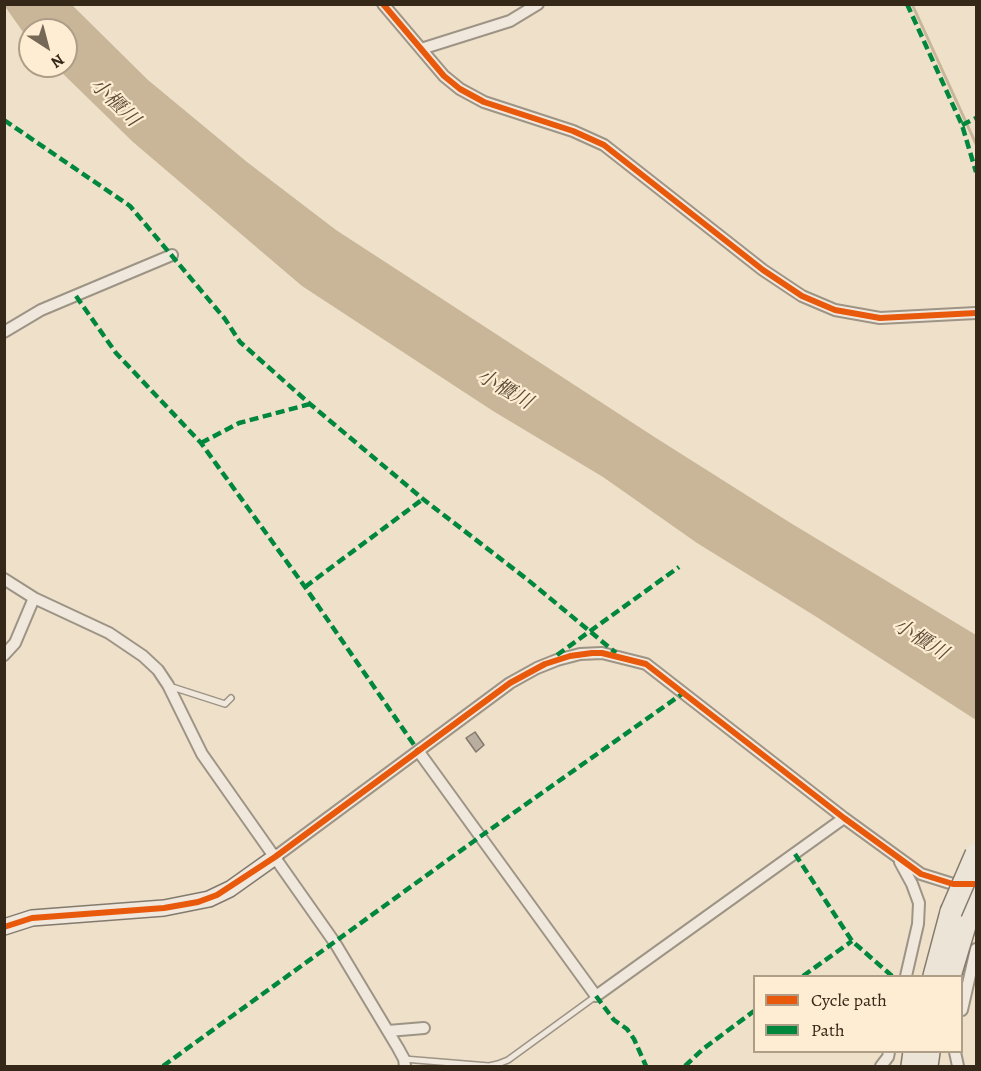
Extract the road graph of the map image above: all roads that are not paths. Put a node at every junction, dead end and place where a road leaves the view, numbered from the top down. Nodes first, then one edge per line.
1 (383, 4) edge
2 (537, 4) edge
3 (421, 50) junction
4 (172, 255) dead end
5 (976, 313) edge
6 (4, 332) edge
7 (4, 579) edge
8 (34, 598) junction
9 (4, 655) edge
10 (168, 685) junction
11 (231, 698) dead end
12 (418, 752) junction
13 (844, 818) junction
14 (976, 854) edge
15 (275, 857) junction
16 (898, 859) junction
17 (976, 885) edge
18 (976, 896) edge
19 (959, 916) junction
20 (4, 927) edge
21 (976, 949) edge
22 (906, 975) edge
23 (934, 975) edge
24 (950, 975) edge
25 (596, 996) junction
26 (963, 1006) edge
27 (424, 1028) dead end
28 (388, 1031) junction
29 (889, 1053) edge
30 (405, 1063) edge
31 (881, 1066) edge

1 - 3 street
2 - 3 street
3 - 5 street
4 - 6 street
7 - 8 street
8 - 9 street
8 - 10 street
10 - 11 lane
10 - 15 street
12 - 13 street
12 - 15 street
12 - 25 street
13 - 16 street
13 - 25 street
14 - 19 highway, bridge
15 - 20 street
15 - 28 street
16 - 17 street
16 - 22 street
18 - 19 highway
19 - 23 highway
19 - 24 highway
21 - 26 street
25 - 30 lane
27 - 28 street
28 - 30 street
29 - 31 street

